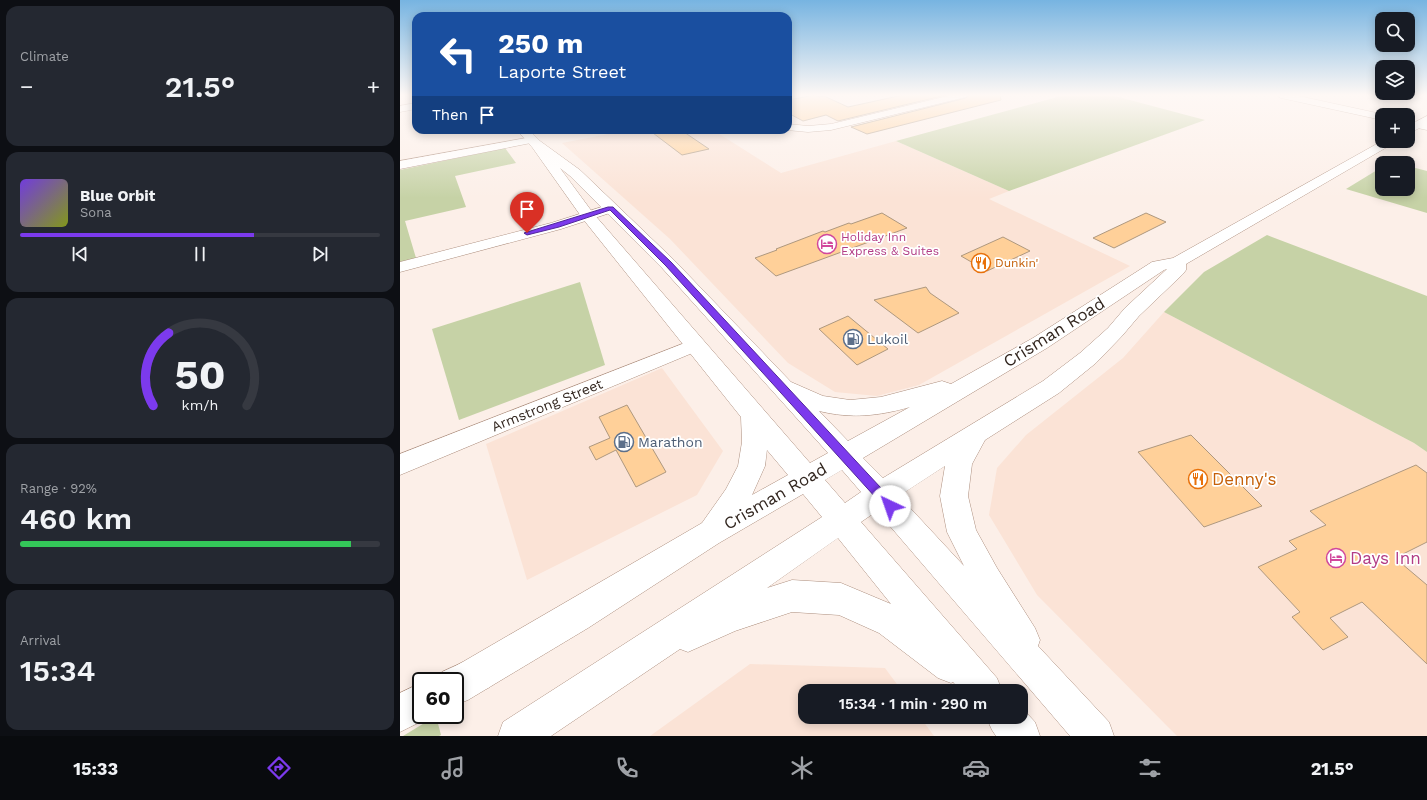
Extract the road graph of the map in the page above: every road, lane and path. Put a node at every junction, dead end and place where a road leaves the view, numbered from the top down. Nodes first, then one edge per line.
1 (527, 134) edge
2 (534, 142) junction
3 (1378, 148) edge
4 (400, 165) edge
5 (611, 208) junction
6 (588, 216) junction
7 (1178, 262) junction
8 (400, 266) edge
9 (695, 345) junction
10 (976, 379) junction
11 (779, 385) junction
12 (753, 414) junction
13 (976, 434) junction
14 (845, 456) junction
15 (400, 465) edge
16 (806, 478) junction
17 (880, 494) junction
18 (841, 520) junction
19 (709, 534) junction
20 (631, 662) junction
21 (464, 681) edge
22 (976, 684) edge
23 (978, 684) edge
24 (412, 707) edge
25 (412, 711) edge
26 (400, 713) edge
27 (400, 718) edge
28 (1011, 724) edge
29 (1086, 726) edge
30 (517, 736) edge
31 (1021, 736) edge

1 - 2 main road
2 - 4 street
2 - 5 main road
2 - 6 main road
3 - 7 main road, Crisman Road
5 - 6 street
5 - 11 main road
6 - 8 street
6 - 9 main road
7 - 10 main road, Crisman Road
7 - 13 main road, Crisman Road
9 - 12 main road
9 - 15 street, Armstrong Street
10 - 11 main road
10 - 14 main road, Crisman Road
11 - 14 main road
12 - 16 main road
12 - 19 main road
13 - 17 main road, Crisman Road
13 - 29 main road
14 - 16 main road, Crisman Road
14 - 17 main road
16 - 18 main road
16 - 19 main road, Crisman Road
17 - 18 main road, Crisman Road
17 - 29 main road
18 - 20 main road, Crisman Road
18 - 23 main road
19 - 21 main road, Crisman Road
20 - 22 main road
20 - 30 main road, Crisman Road
24 - 26 main road
25 - 27 main road
28 - 31 main road

